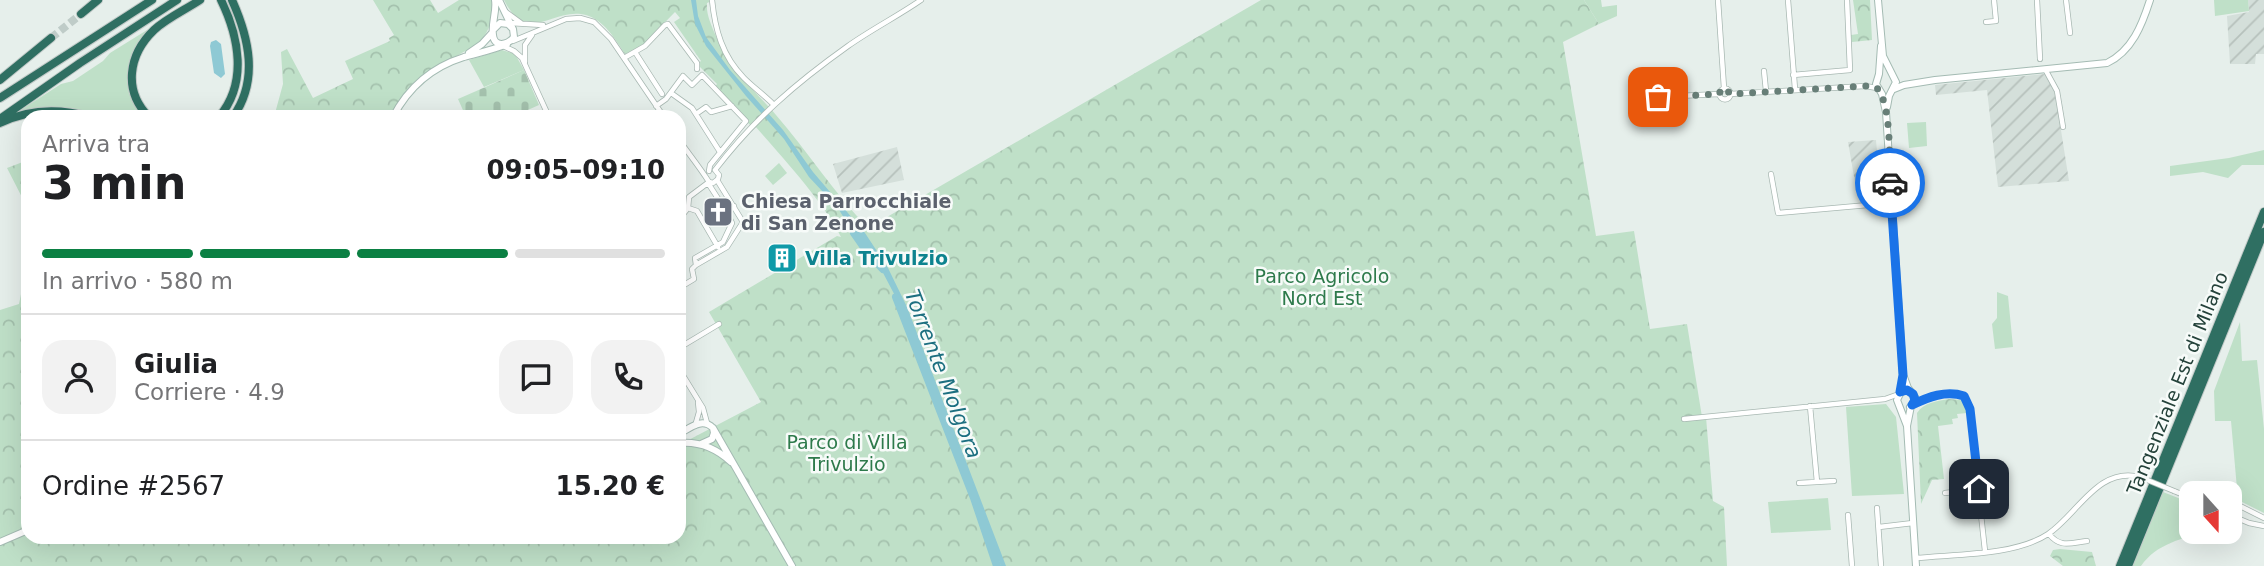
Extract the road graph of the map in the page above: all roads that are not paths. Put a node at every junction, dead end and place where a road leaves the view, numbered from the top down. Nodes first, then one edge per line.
1 (98, 0) edge
2 (152, 0) edge
3 (177, 0) edge
4 (200, 0) edge
5 (221, 0) edge
6 (232, 0) edge
7 (497, 0) edge
8 (712, 0) edge
9 (921, 0) edge
10 (1718, 0) edge
11 (1788, 0) edge
12 (1847, 0) edge
13 (1878, 0) edge
14 (1994, 0) edge
15 (2037, 0) edge
16 (2066, 0) edge
17 (2150, 2) edge
18 (505, 11) junction
19 (81, 14) tunnel mouth
20 (1986, 22) dead end
21 (550, 24) junction
22 (511, 26) junction
23 (528, 26) junction
24 (539, 30) junction
25 (493, 31) junction
26 (2070, 33) dead end
27 (51, 38) tunnel mouth
28 (518, 38) junction
29 (504, 44) junction
30 (1881, 46) junction
31 (635, 52) junction
32 (461, 58) junction
33 (624, 58) junction
34 (2040, 59) dead end
35 (525, 60) junction
36 (697, 69) dead end
37 (2045, 69) junction
38 (1764, 71) dead end
39 (1793, 75) junction
40 (1893, 76) junction
41 (1878, 77) junction
42 (0, 80) edge
43 (1909, 83) junction
44 (1865, 86) junction
45 (1724, 88) junction
46 (1795, 89) junction
47 (1879, 90) junction
48 (1892, 90) junction
49 (1766, 91) junction
50 (671, 93) junction
51 (662, 94) dead end
52 (1719, 94) junction
53 (1730, 94) junction
54 (1658, 97) dead end
55 (0, 98) edge
56 (656, 106) junction
57 (732, 106) junction
58 (772, 106) junction
59 (144, 110) edge
60 (224, 110) edge
61 (237, 110) edge
62 (397, 110) edge
63 (546, 110) edge
64 (659, 110) edge
65 (1886, 112) junction
66 (696, 114) junction
67 (21, 115) edge
68 (0, 121) edge
69 (2063, 127) dead end
70 (686, 151) edge
71 (720, 152) junction
72 (715, 170) junction
73 (707, 172) junction
74 (1771, 174) dead end
75 (718, 180) junction
76 (708, 183) junction
77 (1902, 202) dead end
78 (1891, 203) junction
79 (734, 206) junction
80 (688, 208) junction
81 (686, 210) edge
82 (726, 211) junction
83 (2264, 212) edge
84 (2264, 232) edge
85 (719, 248) junction
86 (686, 284) edge
87 (719, 324) dead end
88 (686, 344) edge
89 (1903, 375) junction
90 (686, 381) edge
91 (1912, 392) junction
92 (1900, 393) junction
93 (1932, 397) junction
94 (1885, 399) junction
95 (698, 401) junction
96 (1899, 404) junction
97 (1810, 406) junction
98 (1912, 406) junction
99 (1684, 419) dead end
100 (709, 424) junction
101 (695, 426) junction
102 (1907, 426) junction
103 (686, 430) edge
104 (686, 443) edge
105 (700, 443) junction
106 (739, 474) junction
107 (1834, 481) dead end
108 (1817, 482) junction
109 (1800, 483) dead end
110 (1979, 489) junction
111 (1945, 493) dead end
112 (2179, 493) edge
113 (2242, 507) edge
114 (1877, 508) dead end
115 (1848, 515) dead end
116 (2264, 518) edge
117 (2242, 520) edge
118 (1913, 523) junction
119 (2264, 526) edge
120 (1878, 527) junction
121 (21, 533) edge
122 (2049, 534) junction
123 (2087, 541) dead end
124 (0, 542) edge
125 (1985, 551) junction
126 (1916, 558) junction
127 (792, 566) edge
128 (1852, 566) edge
129 (1881, 566) edge
130 (1916, 566) edge
131 (2120, 566) edge
132 (2128, 566) edge

1 - 19 highway
2 - 55 highway
3 - 68 highway
4 - 59 highway
5 - 60 highway
6 - 61 highway
7 - 18 street
7 - 25 street
8 - 58 street
9 - 58 street
10 - 45 street
11 - 39 street
12 - 39 street
13 - 30 street
14 - 20 street
15 - 34 street
16 - 26 street
17 - 37 street
18 - 22 street
18 - 23 street
21 - 23 street
21 - 24 street
21 - 33 street
22 - 23 street
22 - 25 street
22 - 28 street
22 - 29 street
24 - 28 street
24 - 35 street
25 - 29 street
25 - 32 street
27 - 42 highway
28 - 29 street
28 - 35 street
29 - 32 street
29 - 35 street
30 - 40 street
30 - 41 street
31 - 33 street
31 - 36 street
31 - 51 street
32 - 62 street
33 - 56 street
35 - 63 street
37 - 43 street
37 - 69 street
38 - 49 street
39 - 46 street
40 - 41 street
40 - 43 street
40 - 48 street
41 - 44 street
41 - 47 street
43 - 48 street
44 - 46 street
44 - 47 street
45 - 52 street
45 - 53 street
46 - 49 street
47 - 48 street
47 - 65 street
48 - 65 street
49 - 53 street
50 - 56 street
50 - 57 street
50 - 66 street
52 - 53 street
52 - 54 street
56 - 64 street
57 - 66 street
57 - 71 street
58 - 72 street
65 - 78 street
66 - 71 street
67 - 68 highway
70 - 73 street
71 - 73 street
72 - 73 street
72 - 75 street
73 - 76 street
74 - 78 street
75 - 76 street
75 - 79 street
76 - 80 street
76 - 82 street
77 - 78 street
78 - 89 street
79 - 82 street
79 - 85 street
80 - 81 street
80 - 85 street
82 - 85 street
83 - 131 highway, Tangenziale Est di Milano
84 - 132 highway, Tangenziale Est di Milano
85 - 86 street
87 - 88 street
89 - 91 street
89 - 92 street
90 - 95 street
91 - 92 street
91 - 93 street
91 - 98 street
92 - 94 street
92 - 96 street
93 - 98 street
93 - 110 street
94 - 96 street
94 - 97 street
95 - 100 street
95 - 101 street
96 - 98 street
96 - 102 street
97 - 99 street
97 - 108 street
98 - 102 street
100 - 101 street
100 - 105 street
100 - 106 street
101 - 103 street
101 - 105 street
102 - 118 street
104 - 105 street
105 - 106 street
106 - 127 street
107 - 108 street
108 - 109 street
110 - 111 street
110 - 125 street
112 - 122 street, bridge
113 - 116 street
114 - 120 street
115 - 128 street
117 - 119 street
118 - 120 street
118 - 126 street
120 - 129 street
121 - 124 street
122 - 123 street
122 - 125 street
125 - 126 street
126 - 130 street

